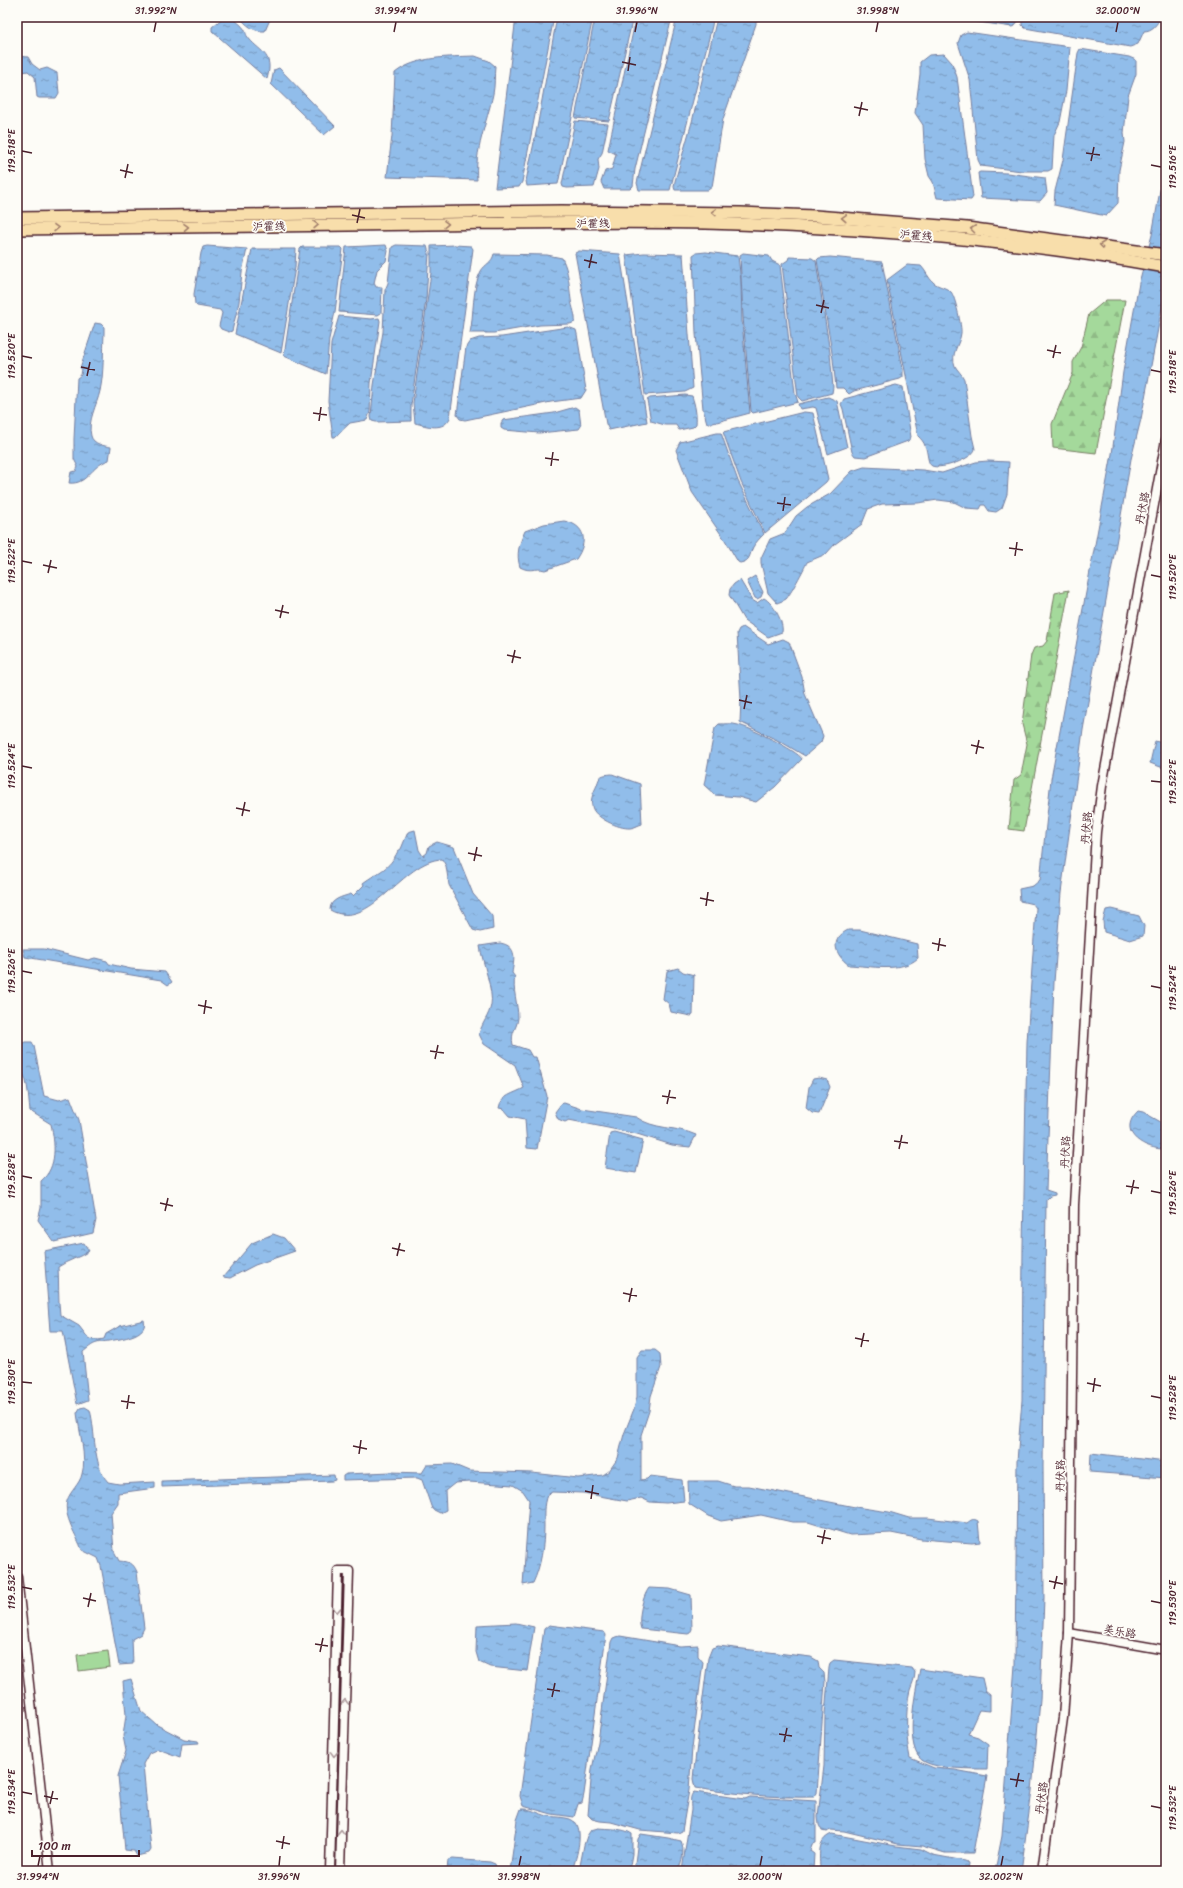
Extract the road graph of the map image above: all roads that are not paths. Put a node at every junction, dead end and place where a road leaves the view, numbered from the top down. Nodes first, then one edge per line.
1 (21, 218) edge
2 (20, 229) edge
3 (1166, 255) edge
4 (1166, 267) edge
5 (1166, 440) edge
6 (17, 1577) edge
7 (1069, 1633) junction
8 (1166, 1650) edge
9 (50, 1871) edge
10 (330, 1871) edge
11 (340, 1871) edge
12 (1042, 1871) edge

1 - 2 highway
3 -> 1 highway, 沪霍线
2 -> 4 highway, 沪霍线
5 - 7 main road, 丹伏路
6 - 9 main road
7 - 8 main road, 美乐路
7 - 12 main road, 丹伏路
11 -> 10 main road

